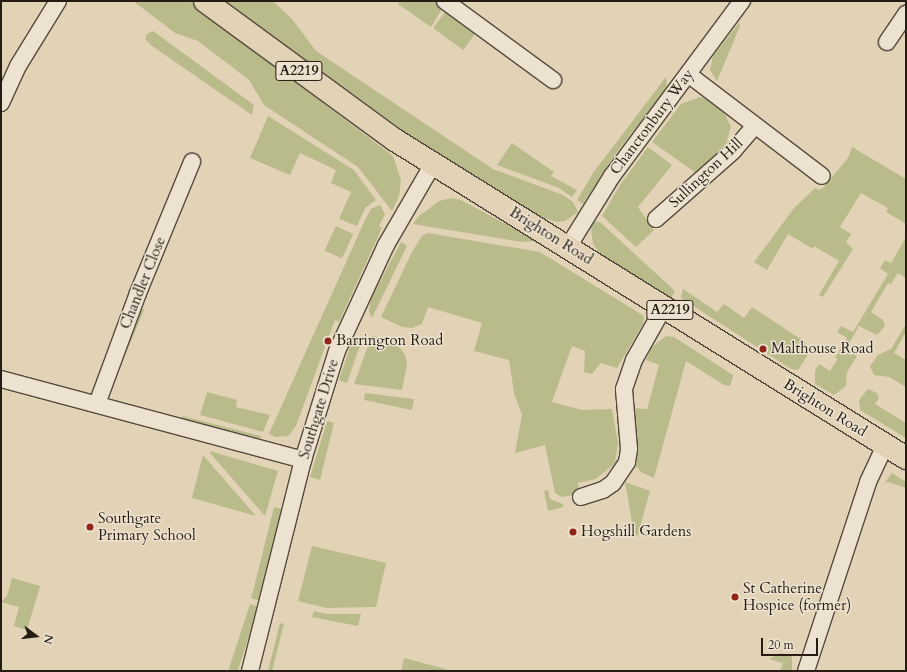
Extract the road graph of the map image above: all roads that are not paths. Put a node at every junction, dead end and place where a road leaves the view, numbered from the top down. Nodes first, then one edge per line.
1 (58, 1) edge
2 (205, 1) edge
3 (445, 1) edge
4 (742, 1) edge
5 (906, 14) edge
6 (887, 42) dead end
7 (688, 74) junction
8 (553, 80) dead end
9 (1, 103) edge
10 (755, 126) junction
11 (192, 162) dead end
12 (433, 164) junction
13 (822, 176) dead end
14 (656, 219) dead end
15 (568, 247) junction
16 (664, 306) junction
17 (1, 379) edge
18 (97, 404) junction
19 (885, 446) junction
20 (906, 458) edge
21 (303, 460) junction
22 (581, 497) dead end
23 (250, 671) edge
24 (806, 671) edge

1 - 9 street
2 - 12 main road, Brighton Road / A2219
3 - 8 street
4 - 7 street, Chanctonbury Way
5 - 6 street
7 - 10 street, Sullington Hill
7 - 15 street, Chanctonbury Way
10 - 13 street, Sullington Hill
10 - 14 street, Sullington Hill
11 - 18 street, Chandler Close
12 - 15 main road, Brighton Road / A2219
12 - 21 street, Southgate Drive
15 - 16 main road, Brighton Road / A2219
16 - 19 main road, Brighton Road / A2219
16 - 22 street
17 - 18 street
18 - 21 street
19 - 20 main road, Brighton Road / A2219
19 - 24 street
21 - 23 street, Southgate Drive

